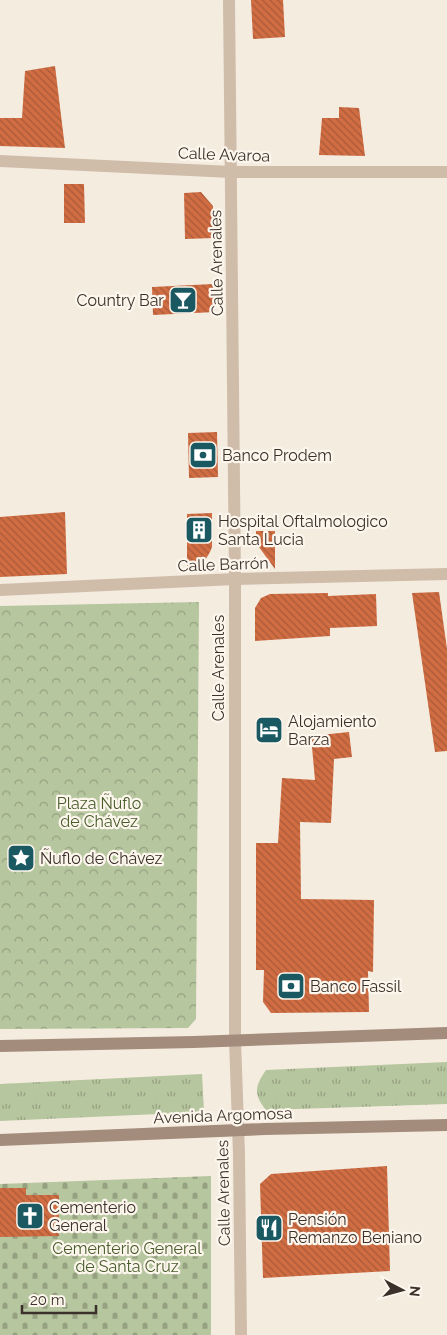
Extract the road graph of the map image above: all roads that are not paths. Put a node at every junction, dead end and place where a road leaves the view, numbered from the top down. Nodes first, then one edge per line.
1 (229, 0) edge
2 (0, 161) edge
3 (231, 172) junction
4 (447, 172) edge
5 (447, 574) edge
6 (235, 580) junction
7 (0, 590) edge
8 (447, 1033) edge
9 (235, 1040) junction
10 (0, 1046) edge
11 (447, 1125) edge
12 (238, 1130) junction
13 (0, 1140) edge
14 (241, 1335) edge

1 - 3 street, Calle Arenales
2 - 3 street, Calle Avaroa
3 - 4 street, Calle Avaroa
3 - 6 street, Calle Arenales
5 - 6 street, Calle Barrón
6 - 7 street, Calle Barrón
6 - 9 street, Calle Arenales
8 - 9 main road
9 - 10 main road
9 - 12 street, Calle Arenales
11 - 12 main road, Avenida Argomosa
12 - 13 main road, Avenida Argomosa
12 - 14 street, Calle Arenales

